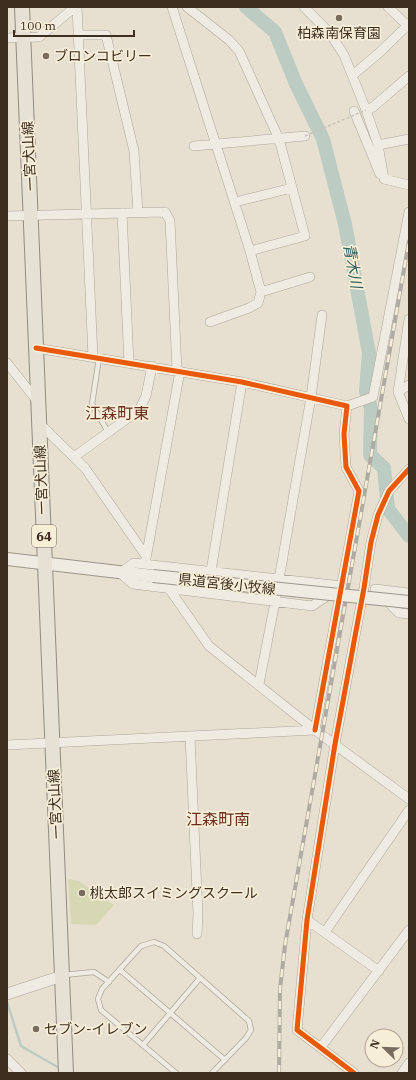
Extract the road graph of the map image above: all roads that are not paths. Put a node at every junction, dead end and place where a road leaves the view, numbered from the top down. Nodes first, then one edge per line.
1 (22, 7) edge
2 (76, 7) edge
3 (172, 7) edge
4 (187, 7) edge
5 (388, 7) edge
6 (306, 8) edge
7 (408, 27) edge
8 (78, 35) junction
9 (7, 38) edge
10 (23, 38) junction
11 (353, 75) junction
12 (409, 76) edge
13 (366, 110) junction
14 (354, 111) dead end
15 (306, 136) road end
16 (279, 139) junction
17 (409, 139) edge
18 (216, 143) junction
19 (378, 145) junction
20 (194, 146) dead end
21 (384, 179) junction
22 (409, 185) edge
23 (292, 188) junction
24 (235, 202) junction
25 (409, 212) edge
26 (122, 213) junction
27 (138, 213) junction
28 (87, 214) junction
29 (7, 216) edge
30 (32, 216) junction
31 (250, 251) junction
32 (310, 277) dead end
33 (261, 292) junction
34 (322, 315) dead end
35 (409, 319) edge
36 (210, 322) dead end
37 (36, 348) junction
38 (96, 358) junction
39 (7, 363) edge
40 (129, 363) junction
41 (152, 366) junction
42 (178, 370) junction
43 (242, 382) junction
44 (409, 385) edge
45 (398, 392) junction
46 (311, 397) junction
47 (38, 402) junction
48 (347, 406) junction
49 (409, 419) edge
50 (39, 422) junction
51 (108, 432) junction
52 (74, 457) junction
53 (409, 469) edge
54 (7, 559) edge
55 (145, 560) junction
56 (44, 562) junction
57 (211, 572) junction
58 (120, 573) junction
59 (280, 579) junction
60 (342, 586) junction
61 (364, 588) junction
62 (375, 589) junction
63 (170, 590) junction
64 (409, 593) edge
65 (275, 602) junction
66 (409, 602) edge
67 (409, 614) edge
68 (259, 684) junction
69 (315, 730) junction
70 (190, 737) junction
71 (52, 743) junction
72 (335, 744) junction
73 (7, 745) edge
74 (409, 799) edge
75 (409, 810) edge
76 (307, 920) junction
77 (409, 930) edge
78 (324, 932) junction
79 (197, 934) dead end
80 (120, 970) junction
81 (379, 971) junction
82 (62, 976) junction
83 (200, 978) junction
84 (109, 982) junction
85 (7, 994) edge
86 (170, 1013) junction
87 (144, 1045) junction
88 (321, 1048) junction
89 (225, 1060) junction
90 (8, 1063) edge
91 (409, 1063) edge
92 (66, 1069) edge
93 (21, 1073) edge
94 (176, 1073) edge
95 (212, 1073) edge
96 (354, 1073) edge
97 (402, 1073) edge

1 - 10 main road, 一宮犬山線 / 64
2 - 8 street
2 - 10 street
3 - 18 street
4 - 16 street
5 - 7 street
6 - 11 street
7 - 11 street
8 - 27 street
8 - 28 street
9 - 10 street
10 - 30 main road, 一宮犬山線 / 64
11 - 13 street
12 - 13 street
13 - 19 street
14 - 21 street
15 - 16 street
16 - 18 street
16 - 23 street
17 - 19 street
18 - 20 street
18 - 24 street
19 - 21 street
21 - 22 street
23 - 24 street
23 - 31 street
24 - 31 street
25 - 48 street
26 - 27 street
26 - 28 street
26 - 40 street
27 - 42 street
28 - 30 street
28 - 38 street
29 - 30 street
30 - 37 main road, 一宮犬山線 / 64
31 - 33 street
32 - 33 street
33 - 36 street
34 - 46 street
35 - 45 street
37 - 38 street
37 - 47 main road, 一宮犬山線 / 64
38 - 40 street
38 - 51 lane
39 - 47 street
40 - 41 street
41 - 42 street
41 - 51 street
42 - 43 street
42 - 55 street
43 - 46 street
43 - 57 street
44 - 45 street
45 - 49 street
46 - 48 street
46 - 59 street
47 - 50 main road, 一宮犬山線 / 64
48 - 60 street
50 - 52 street
50 - 56 main road, 一宮犬山線 / 64
51 - 52 street
52 - 55 street
53 - 61 street
54 - 56 main road, 県道宮後小牧線
55 - 57 street
55 - 58 street
56 - 58 main road, 県道宮後小牧線
56 - 71 main road, 一宮犬山線 / 64
57 - 59 street
58 - 63 street
58 - 66 main road, 県道宮後小牧線, bridge
59 - 60 street
59 - 65 street
60 - 65 street
60 - 69 street
61 - 62 street
61 - 72 street
62 - 64 street
62 - 67 street
63 - 65 street
63 - 68 street
65 - 68 street
68 - 69 street
69 - 70 street
69 - 72 street
70 - 71 street
70 - 79 street
71 - 73 street
71 - 82 main road, 一宮犬山線 / 64
72 - 74 street
72 - 76 street
75 - 78 street
76 - 78 street
76 - 88 street
77 - 81 street
78 - 81 street
80 - 83 lane
80 - 84 lane
80 - 86 lane
81 - 88 street
82 - 84 lane
82 - 85 street
82 - 92 main road, 一宮犬山線 / 64
83 - 86 lane
83 - 89 lane
84 - 87 lane
86 - 87 lane
86 - 89 lane
87 - 94 lane
88 - 96 street
89 - 95 lane
90 - 93 street
91 - 97 street

